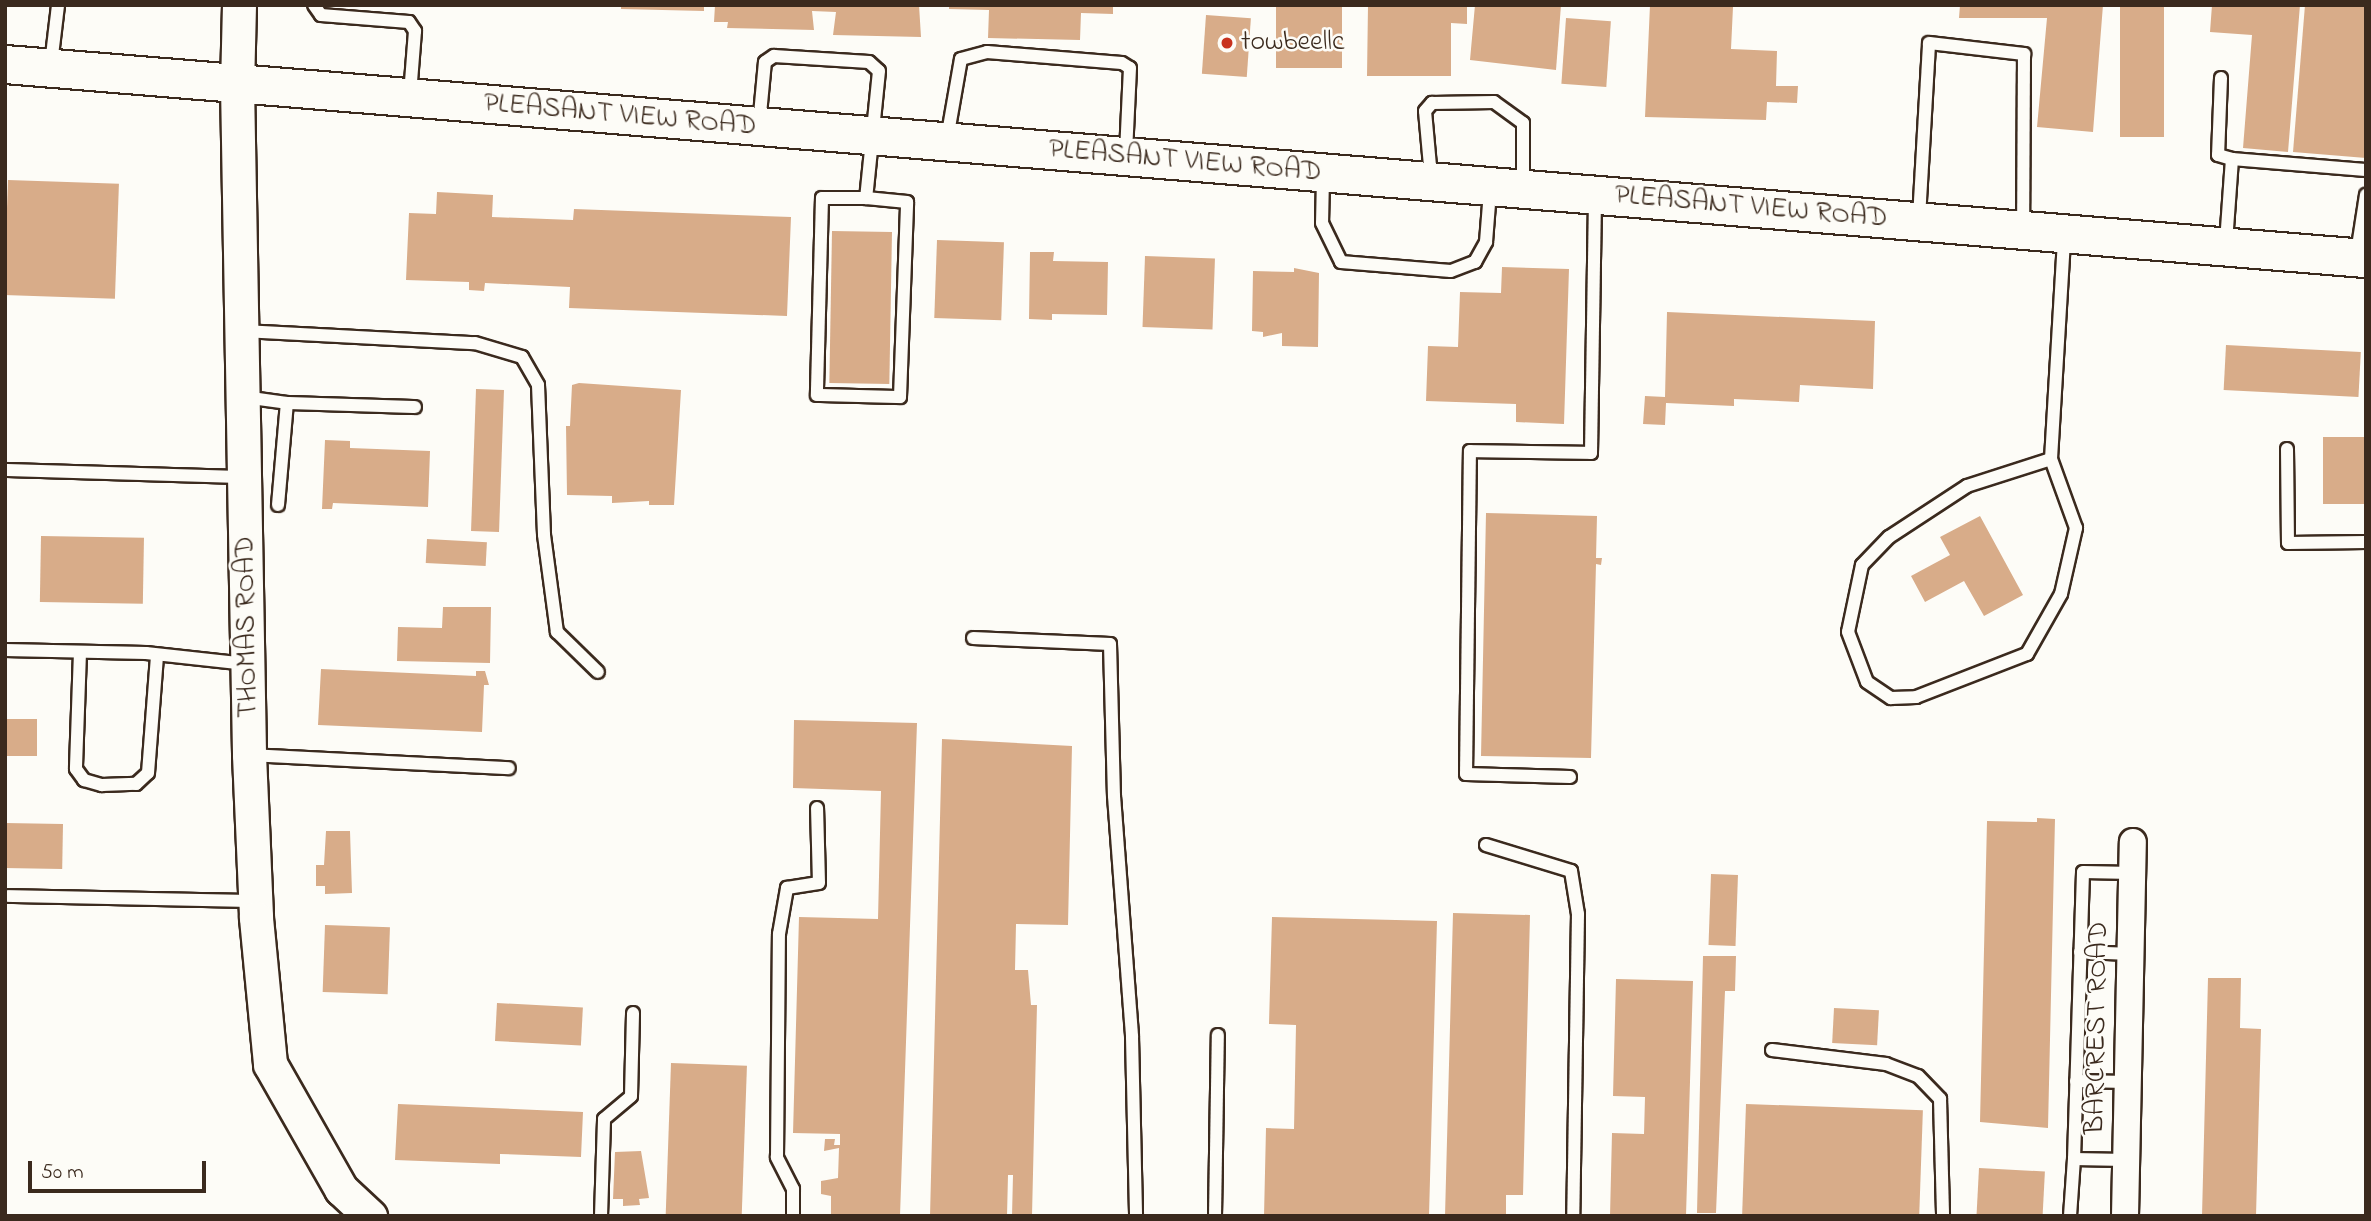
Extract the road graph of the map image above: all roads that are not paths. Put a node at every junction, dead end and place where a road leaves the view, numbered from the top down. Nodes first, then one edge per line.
1 (58, 5) edge
2 (239, 5) edge
3 (314, 5) edge
4 (5, 64) edge
5 (50, 68) junction
6 (2221, 78) dead end
7 (237, 85) junction
8 (410, 99) junction
9 (759, 127) junction
10 (871, 136) junction
11 (947, 142) junction
12 (1126, 157) junction
13 (2232, 159) junction
14 (2366, 170) edge
15 (1324, 173) junction
16 (1431, 182) junction
17 (1507, 188) junction
18 (1595, 195) junction
19 (2366, 195) edge
20 (866, 198) junction
21 (1919, 221) junction
22 (2022, 230) junction
23 (2064, 233) junction
24 (2226, 246) junction
25 (2361, 258) edge
26 (243, 331) junction
27 (244, 397) junction
28 (287, 403) junction
29 (415, 407) dead end
30 (2287, 449) dead end
31 (2051, 459) junction
32 (5, 470) edge
33 (246, 477) junction
34 (278, 505) dead end
35 (2366, 542) edge
36 (973, 638) dead end
37 (5, 650) edge
38 (80, 652) junction
39 (157, 655) junction
40 (251, 664) junction
41 (598, 673) dead end
42 (249, 755) junction
43 (509, 768) dead end
44 (1570, 777) dead end
45 (817, 808) dead end
46 (2133, 842) dead end
47 (1486, 845) dead end
48 (2133, 873) junction
49 (8, 896) dead end
50 (256, 901) junction
51 (2080, 952) junction
52 (2132, 954) junction
53 (633, 1013) dead end
54 (1218, 1035) dead end
55 (1772, 1051) dead end
56 (2076, 1081) junction
57 (2129, 1082) junction
58 (2074, 1159) junction
59 (2126, 1160) junction
60 (370, 1216) edge
61 (601, 1216) edge
62 (793, 1216) edge
63 (1136, 1216) edge
64 (1215, 1216) edge
65 (1573, 1216) edge
66 (1943, 1216) edge
67 (2070, 1216) edge
68 (2125, 1216) edge

1 - 5 lane
2 - 7 street, THOMAS ROAD
3 - 8 lane
4 - 5 main road, PLEASANT VIEW ROAD
5 - 7 main road, PLEASANT VIEW ROAD
6 - 13 lane
7 - 8 main road, PLEASANT VIEW ROAD
7 - 26 street, THOMAS ROAD
8 - 9 main road, PLEASANT VIEW ROAD
9 - 10 main road, PLEASANT VIEW ROAD
9 - 10 lane
10 - 11 main road, PLEASANT VIEW ROAD
10 - 20 lane
11 - 12 main road, PLEASANT VIEW ROAD
11 - 12 lane
12 - 15 main road, PLEASANT VIEW ROAD
13 - 14 lane
13 - 24 lane
15 - 16 main road, PLEASANT VIEW ROAD
15 - 17 lane
16 - 17 main road, PLEASANT VIEW ROAD
16 - 17 lane
17 - 18 main road, PLEASANT VIEW ROAD
18 - 21 main road, PLEASANT VIEW ROAD
18 - 44 lane
19 - 25 lane
20 - 20 lane
21 - 22 main road, PLEASANT VIEW ROAD
21 - 22 lane
22 - 23 main road, PLEASANT VIEW ROAD
23 - 24 main road, PLEASANT VIEW ROAD
23 - 31 lane
24 - 25 main road, PLEASANT VIEW ROAD
26 - 27 street, THOMAS ROAD
26 - 41 lane
27 - 28 lane
27 - 33 street, THOMAS ROAD
28 - 29 lane
28 - 34 lane
30 - 35 lane
31 - 31 lane
32 - 33 lane
33 - 40 street, THOMAS ROAD
36 - 63 lane
37 - 38 lane
38 - 39 lane
38 - 39 lane
39 - 40 lane
40 - 42 street, THOMAS ROAD
42 - 43 lane
42 - 50 street, THOMAS ROAD
45 - 62 lane
46 - 48 street, BARCREST ROAD
47 - 65 lane
48 - 51 lane
48 - 52 street, BARCREST ROAD
49 - 50 lane
50 - 60 street, THOMAS ROAD
51 - 52 lane
51 - 56 lane
52 - 57 street, BARCREST ROAD
53 - 61 lane
54 - 64 lane
55 - 66 lane
56 - 57 lane
56 - 58 lane
57 - 59 street, BARCREST ROAD
58 - 59 lane
58 - 67 lane
59 - 68 street, BARCREST ROAD

